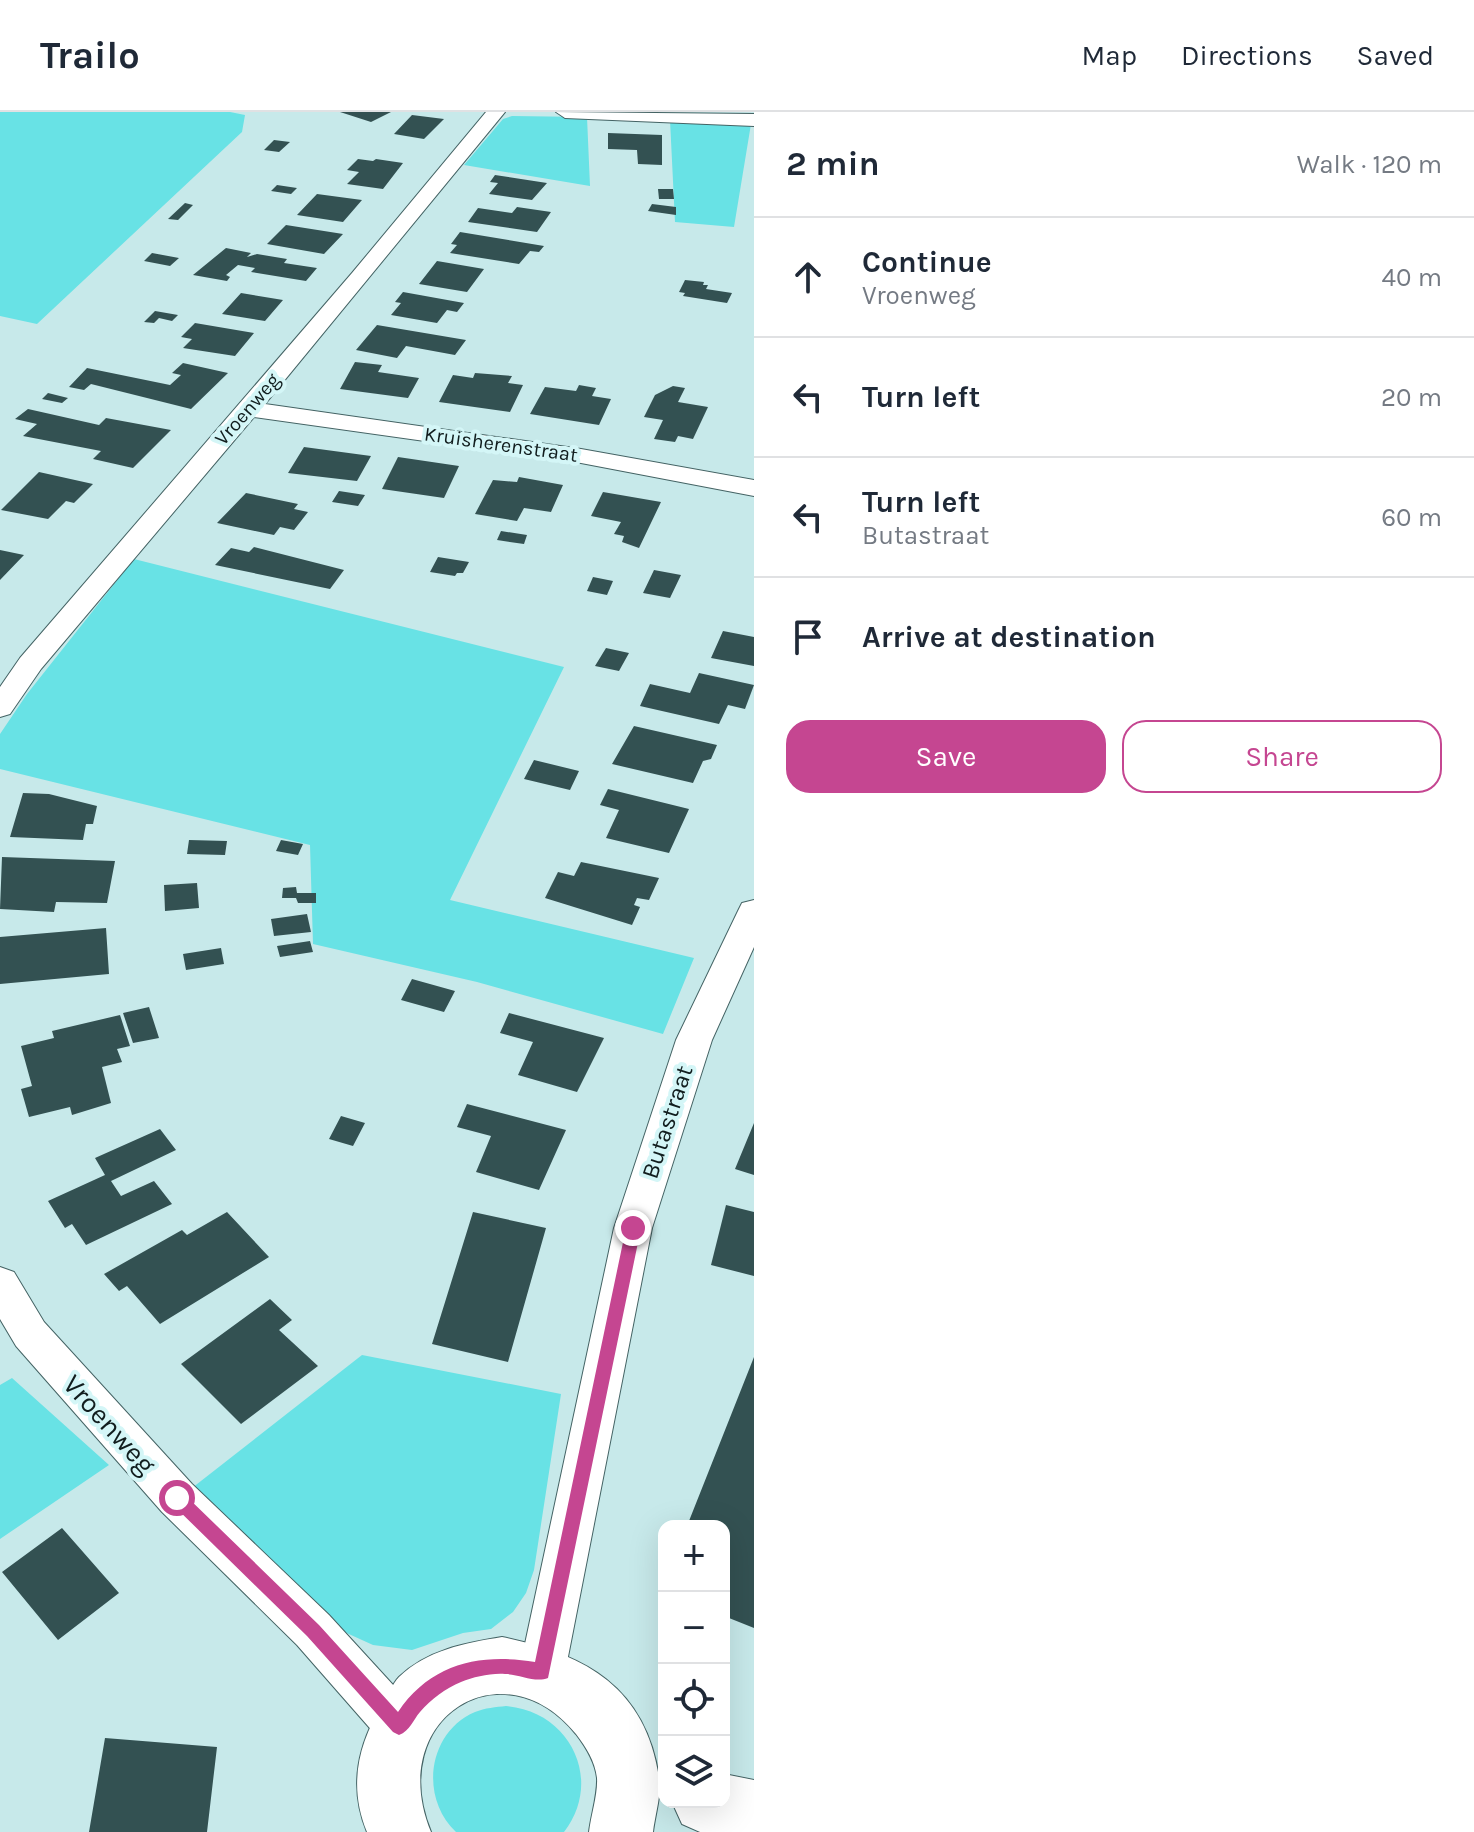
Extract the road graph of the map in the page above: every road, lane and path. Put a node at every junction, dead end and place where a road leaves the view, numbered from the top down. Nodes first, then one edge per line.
1 (496, 112) edge
2 (565, 112) edge
3 (754, 120) edge
4 (247, 409) junction
5 (754, 488) edge
6 (0, 708) edge
7 (754, 911) edge
8 (0, 1283) edge
9 (542, 1672) junction
10 (399, 1726) junction
11 (638, 1804) edge
12 (730, 1807) edge
13 (754, 1812) edge
14 (399, 1832) edge

1 - 4 street, Vroenweg
2 - 3 street
4 - 5 street, Kruisherenstraat
4 - 6 street, Vroenweg
7 - 9 street, Butastraat
8 - 10 street, Vroenweg
9 - 10 street
9 - 11 street
10 - 14 street
12 - 13 street

